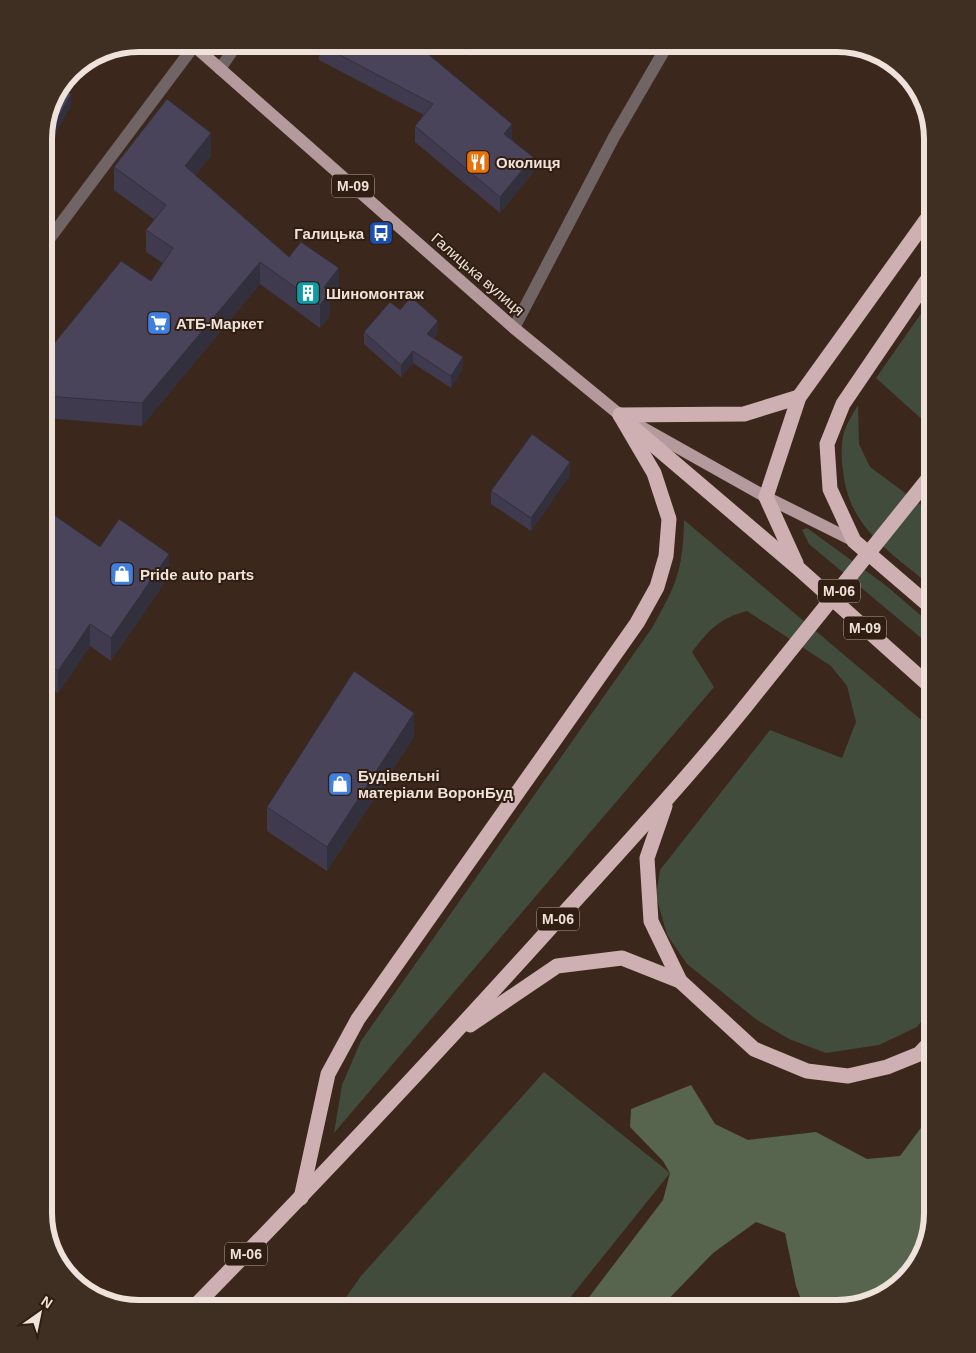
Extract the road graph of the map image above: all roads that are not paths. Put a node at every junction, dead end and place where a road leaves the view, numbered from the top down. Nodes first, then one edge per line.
1 (188, 52) edge
2 (201, 52) edge
3 (231, 52) edge
4 (663, 53) edge
5 (220, 69) junction
6 (924, 223) edge
7 (53, 234) edge
8 (924, 286) edge
9 (514, 328) junction
10 (799, 396) junction
11 (620, 416) junction
12 (924, 484) edge
13 (766, 497) junction
14 (854, 541) junction
15 (798, 568) junction
16 (924, 601) edge
17 (924, 681) edge
18 (667, 800) junction
19 (680, 981) junction
20 (450, 1039) junction
21 (924, 1049) edge
22 (301, 1198) junction
23 (201, 1300) edge

1 - 7 street
2 - 5 main road, Галицька вулиця / М-09
3 - 5 street
4 - 9 street
5 - 9 main road, Галицька вулиця / М-09
6 - 10 highway
8 - 14 highway
9 - 11 main road, Галицька вулиця / М-09
10 - 11 highway
10 - 13 highway
11 - 13 main road, Галицька вулиця / М-09
11 - 15 highway
11 - 22 highway
12 - 18 highway, М-06, bridge
13 - 14 main road, М-09
13 - 15 highway, М-09
14 - 16 highway, М-09
15 - 17 highway, М-09
18 - 19 highway
18 - 20 highway, М-06
19 - 20 highway
19 - 21 highway
20 - 22 highway, М-06
22 - 23 highway, М-06

